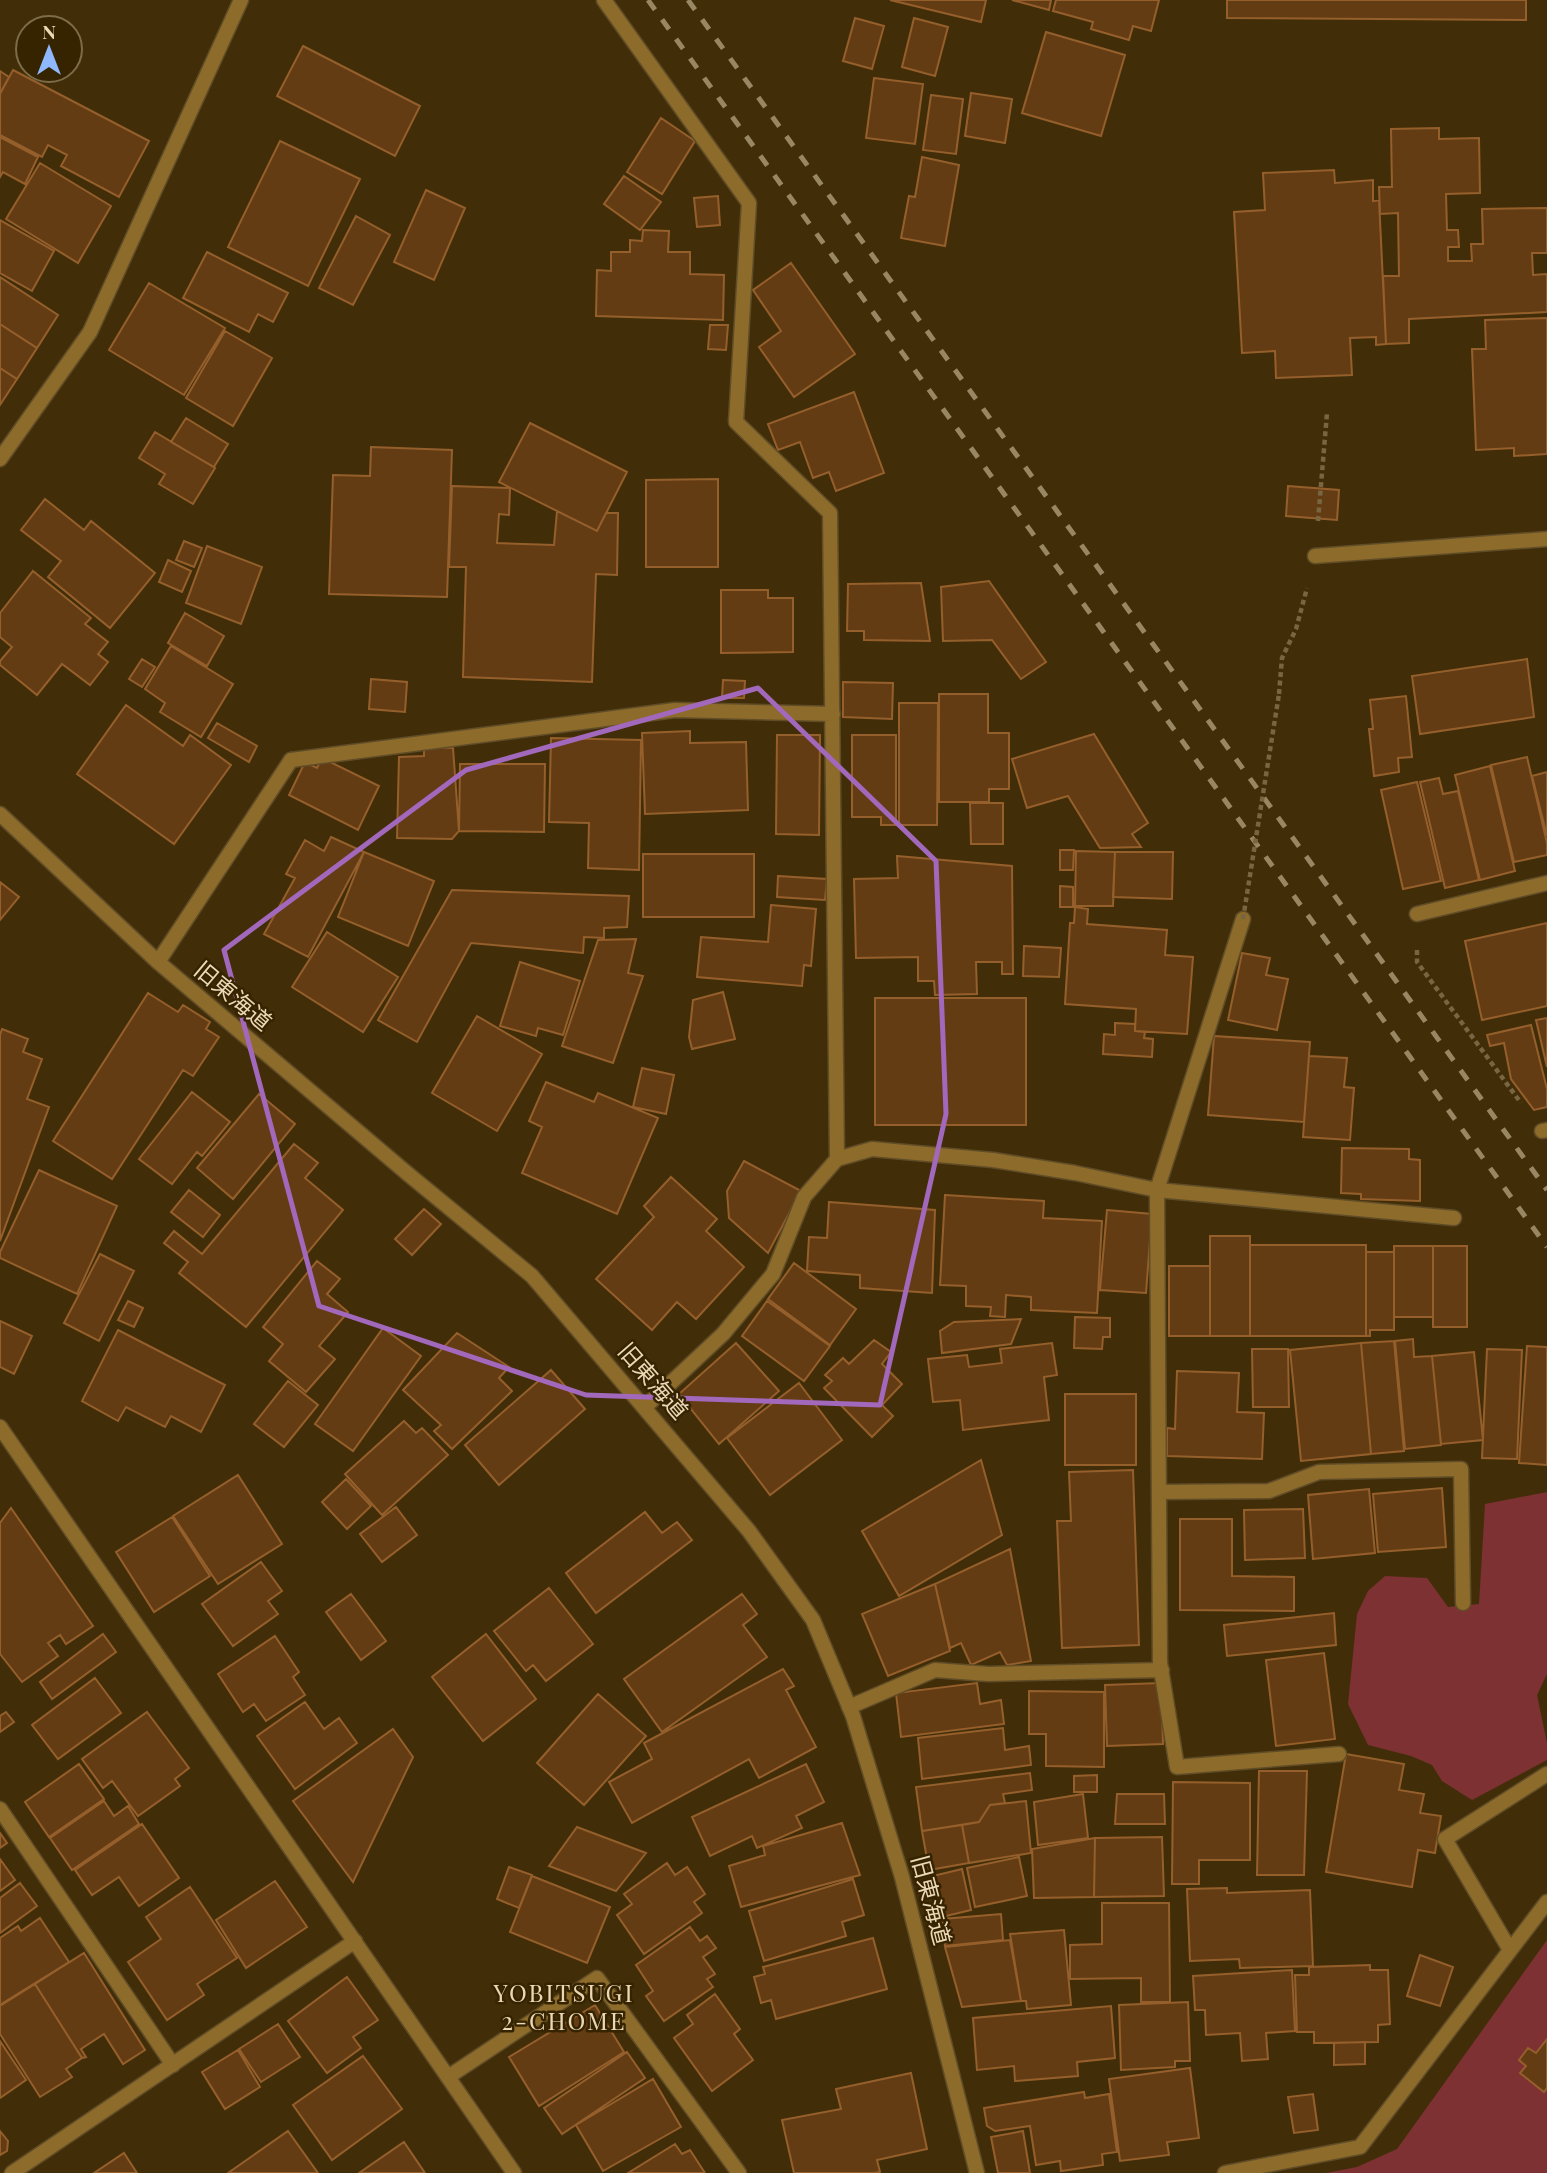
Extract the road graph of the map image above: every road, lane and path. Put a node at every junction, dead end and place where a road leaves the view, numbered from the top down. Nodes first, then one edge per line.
1 (242, 0) edge
2 (604, 0) edge
3 (0, 459) edge
4 (1547, 539) edge
5 (1315, 556) dead end
6 (1279, 694) dead end
7 (833, 714) junction
8 (0, 814) edge
9 (1547, 883) edge
10 (1417, 914) joint
11 (1243, 919) joint
12 (158, 962) junction
13 (1545, 1131) edge
14 (837, 1159) junction
15 (1157, 1190) junction
16 (1454, 1218) dead end
17 (645, 1406) junction
18 (0, 1427) edge
19 (1159, 1492) junction
20 (1463, 1603) dead end
21 (1161, 1670) junction
22 (849, 1707) junction
23 (1339, 1754) dead end
24 (1547, 1774) edge
25 (0, 1809) edge
26 (1547, 1902) edge
27 (355, 1941) junction
28 (1510, 1950) junction
29 (173, 2064) junction
30 (448, 2077) junction
31 (12, 2173) edge
32 (514, 2173) edge
33 (739, 2173) edge
34 (977, 2173) edge
35 (1225, 2173) edge

1 - 3 street
2 - 7 street
4 - 5 street
6 - 11 path, bridge
7 - 12 street
7 - 14 street
8 - 12 street, 旧東海道
9 - 10 street
10 - 13 path
11 - 15 street
12 - 17 street, 旧東海道
14 - 15 street
14 - 17 street
15 - 16 street
15 - 19 street
17 - 22 street, 旧東海道
18 - 27 street
19 - 20 street
19 - 21 street
21 - 22 street
21 - 23 street
22 - 34 street, 旧東海道
24 - 28 street
25 - 29 street
26 - 28 street
27 - 29 street
27 - 30 street
28 - 35 street
29 - 31 street
30 - 32 street
30 - 33 street

